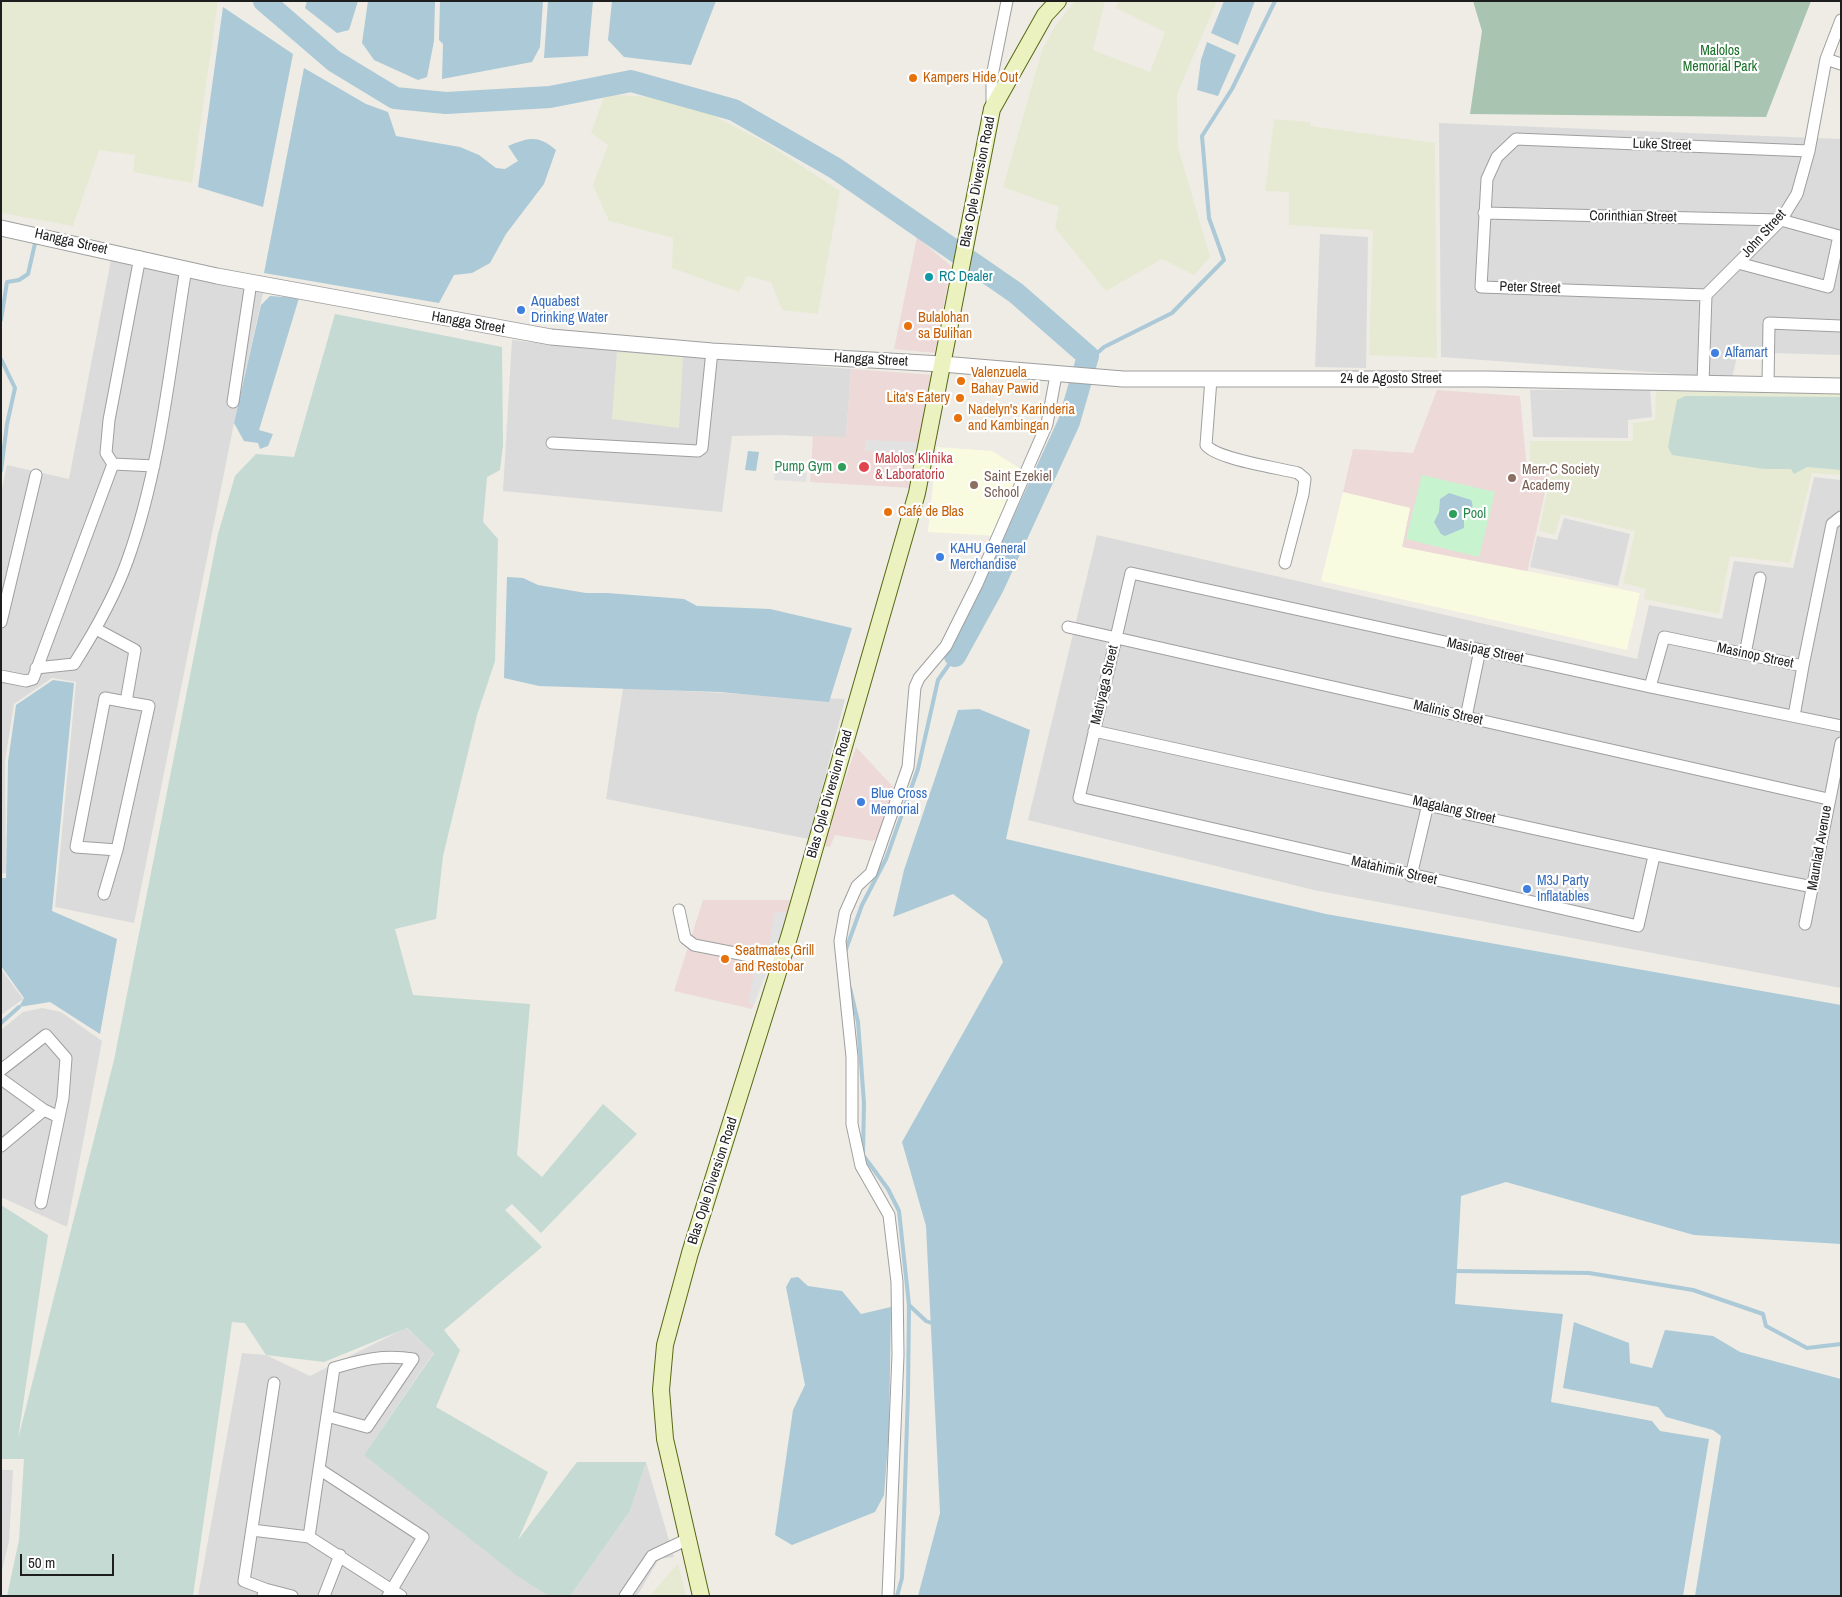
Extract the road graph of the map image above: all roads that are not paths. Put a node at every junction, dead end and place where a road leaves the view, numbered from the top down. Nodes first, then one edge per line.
1 (1007, 1) edge
2 (1058, 1) edge
3 (1841, 20) edge
4 (1826, 59) junction
5 (1841, 64) edge
6 (992, 108) junction
7 (1516, 139) joint
8 (1809, 151) junction
9 (1484, 213) junction
10 (1781, 220) junction
11 (1, 228) edge
12 (140, 257) junction
13 (1738, 263) junction
14 (186, 268) junction
15 (251, 282) junction
16 (1706, 295) junction
17 (1841, 326) edge
18 (712, 351) junction
19 (942, 364) junction
20 (1061, 375) junction
21 (1211, 379) junction
22 (1703, 383) junction
23 (1768, 385) junction
24 (1841, 386) edge
25 (233, 402) dead end
26 (552, 443) dead end
27 (113, 464) junction
28 (154, 466) junction
29 (36, 475) dead end
30 (1841, 518) edge
31 (1285, 563) dead end
32 (1131, 573) joint
33 (1760, 578) dead end
34 (1, 622) edge
35 (1068, 627) dead end
36 (96, 629) junction
37 (1116, 638) junction
38 (1480, 650) junction
39 (1745, 654) junction
40 (1803, 666) junction
41 (36, 668) junction
42 (1, 676) edge
43 (1650, 687) junction
44 (126, 702) junction
45 (1794, 716) junction
46 (1466, 717) junction
47 (1841, 726) edge
48 (1094, 731) junction
49 (1841, 743) edge
50 (1079, 798) joint
51 (1828, 799) junction
52 (1428, 804) junction
53 (118, 850) junction
54 (1654, 856) junction
55 (1412, 876) junction
56 (1813, 887) junction
57 (104, 894) dead end
58 (679, 910) dead end
59 (1805, 924) dead end
60 (781, 962) junction
61 (1, 1070) edge
62 (1, 1079) edge
63 (44, 1110) junction
64 (59, 1117) junction
65 (1, 1146) edge
66 (41, 1202) dead end
67 (274, 1383) dead end
68 (327, 1416) junction
69 (319, 1468) junction
70 (252, 1530) junction
71 (309, 1537) junction
72 (688, 1539) junction
73 (340, 1556) junction
74 (264, 1592) edge
75 (393, 1594) edge
76 (292, 1596) edge
77 (324, 1596) edge
78 (625, 1596) edge
79 (701, 1596) edge
80 (888, 1596) edge

1 - 6 street
2 - 6 main road, Blas Ople Diversion Road
3 - 4 street, John Street
4 - 5 street
4 - 8 street, John Street
6 - 19 main road, Blas Ople Diversion Road
7 - 8 street, Luke Street
7 - 9 street, Peter Street
8 - 10 street, John Street
9 - 10 street, Corinthian Street
9 - 16 street, Peter Street
10 - 13 street, John Street
10 - 13 street, Corinthian Street
11 - 12 street, Hangga Street
12 - 14 street, Hangga Street
12 - 27 street
13 - 16 street, John Street
14 - 15 street, Hangga Street
14 - 28 street
15 - 18 street, Hangga Street
15 - 25 street
16 - 22 street
17 - 23 street
18 - 19 street, Hangga Street
18 - 26 street
19 - 20 street, 24 de Agosto Street
19 - 60 main road, Blas Ople Diversion Road
20 - 21 street, 24 de Agosto Street
20 - 80 street
21 - 22 street, 24 de Agosto Street
21 - 31 street
22 - 23 street, 24 de Agosto Street
23 - 24 street, 24 de Agosto Street
27 - 28 street
27 - 41 street
28 - 36 street
29 - 34 street
30 - 40 street, Masinop Street
32 - 37 street, Matiyaga Street
32 - 38 street, Masipag Street
33 - 39 street
35 - 37 street, Malinis Street
36 - 41 street
36 - 44 street
37 - 46 street, Malinis Street
37 - 48 street, Matiyaga Street
38 - 43 street, Masipag Street
38 - 46 street
39 - 40 street, Masinop Street
39 - 43 street, Masinop Street
40 - 45 street
41 - 42 street
43 - 45 street, Masipag Street
44 - 53 street
44 - 53 street
45 - 47 street, Masipag Street
46 - 51 street, Malinis Street
48 - 50 street, Matiyaga Street
48 - 52 street, Magalang Street
49 - 51 street, Maunlad Avenue
50 - 55 street, Matahimik Street
51 - 56 street, Maunlad Avenue
52 - 54 street, Magalang Street
52 - 55 street
53 - 57 street
54 - 55 street, Matahimik Street
54 - 56 street, Magalang Street
56 - 59 street, Maunlad Avenue
58 - 60 street
60 - 72 main road, Blas Ople Diversion Road
61 - 64 street
62 - 63 street
63 - 64 street
63 - 65 street
64 - 66 street
67 - 70 street
68 - 68 street
68 - 69 street
69 - 71 street
69 - 75 street
70 - 71 street
70 - 74 street
71 - 73 street
72 - 78 street
72 - 79 main road, Blas Ople Diversion Road
73 - 75 street
73 - 77 street
74 - 76 street

